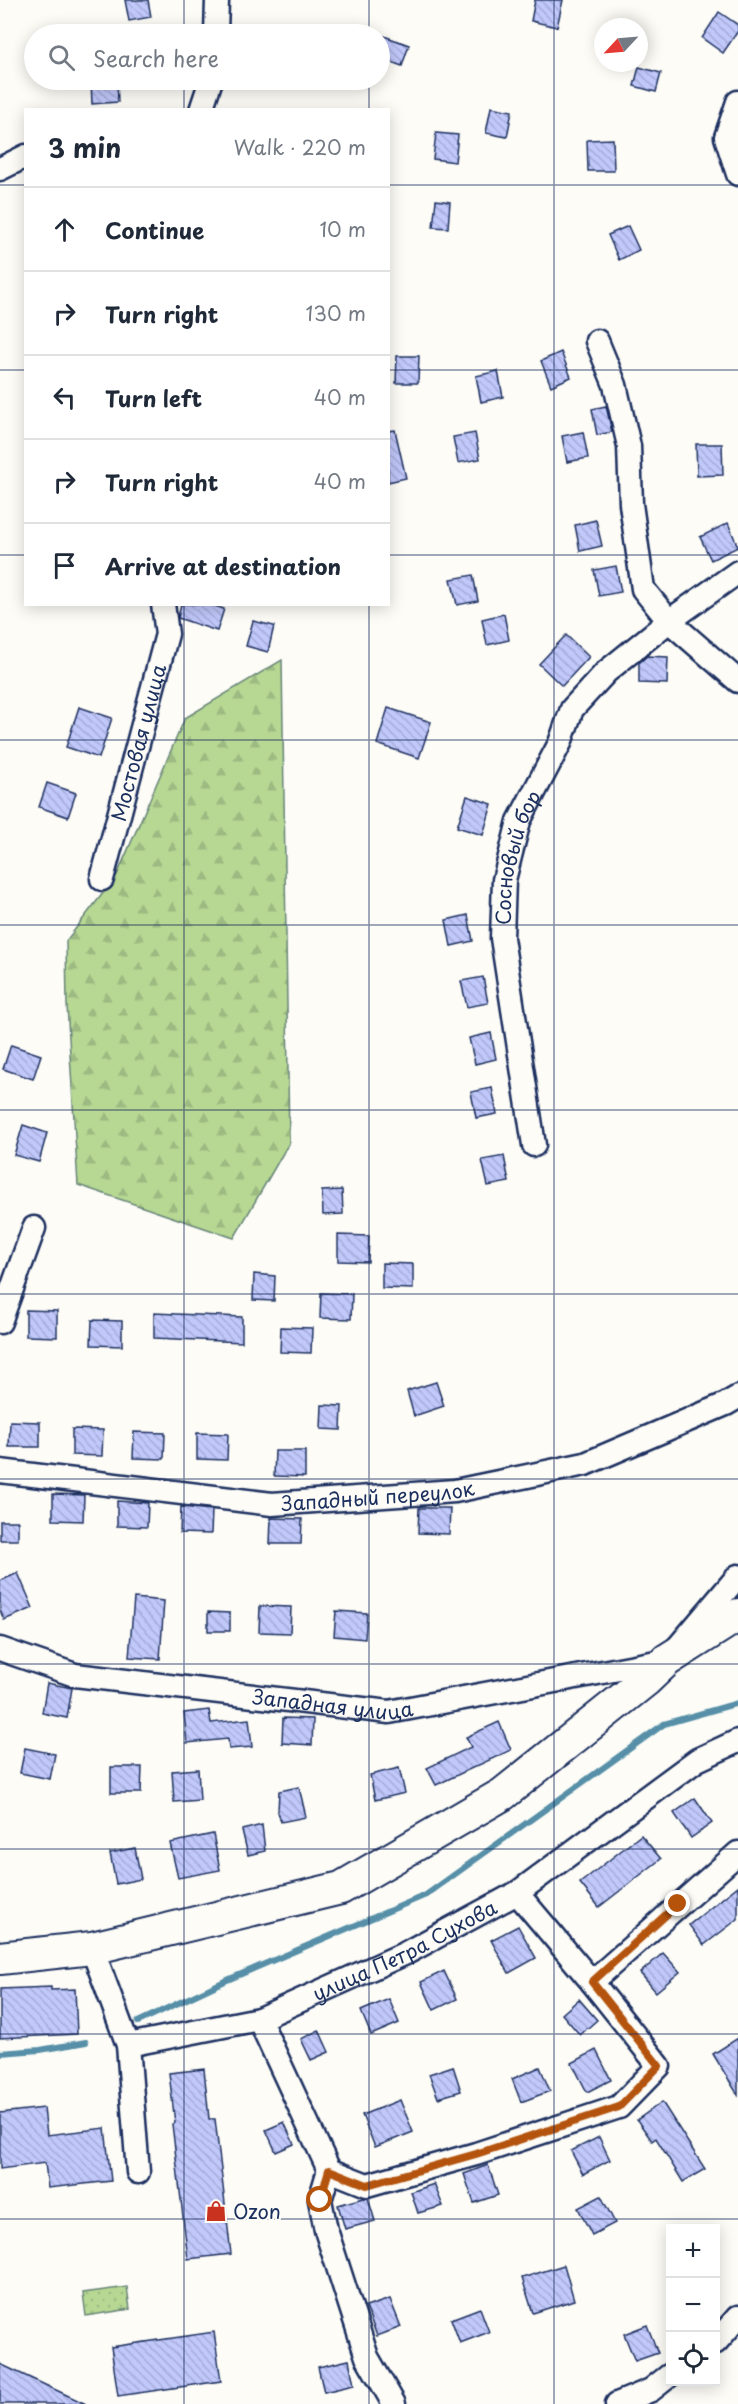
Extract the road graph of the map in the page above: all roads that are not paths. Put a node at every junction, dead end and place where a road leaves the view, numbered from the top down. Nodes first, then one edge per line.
1 (217, 0) edge
2 (216, 24) edge
3 (208, 90) edge
4 (738, 102) edge
5 (202, 108) edge
6 (24, 157) edge
7 (0, 169) edge
8 (738, 174) edge
9 (597, 341) dead end
10 (738, 572) edge
11 (163, 606) edge
12 (669, 621) junction
13 (738, 681) edge
14 (102, 879) dead end
15 (534, 1145) dead end
16 (34, 1228) dead end
17 (0, 1322) edge
18 (738, 1397) edge
19 (0, 1471) edge
20 (738, 1576) edge
21 (738, 1615) edge
22 (0, 1648) edge
23 (667, 1660) junction
24 (738, 1741) edge
25 (738, 1853) edge
26 (517, 1893) junction
27 (92, 1948) junction
28 (0, 1958) edge
29 (592, 1982) junction
30 (259, 2019) junction
31 (128, 2045) junction
32 (329, 2170) junction
33 (138, 2172) dead end
34 (738, 2317) edge
35 (720, 2337) edge
36 (666, 2378) edge
37 (394, 2404) edge
38 (617, 2404) edge

1 - 2 street
3 - 5 street
4 - 8 street
6 - 7 street
9 - 12 street
10 - 12 street, Сосновый бор
11 - 14 street, Мостовая улица
12 - 13 street
12 - 15 street, Сосновый бор
16 - 17 street
18 - 19 street, Западный переулок
20 - 23 street
21 - 23 street
22 - 23 street, Западная улица
23 - 27 street
24 - 26 street, улица Петра Сухова
25 - 29 street
26 - 29 street
26 - 30 street, улица Петра Сухова
27 - 28 street
27 - 31 street
29 - 32 street
30 - 31 street, улица Петра Сухова
30 - 32 street
31 - 33 street
32 - 37 street
34 - 35 street
36 - 38 street

